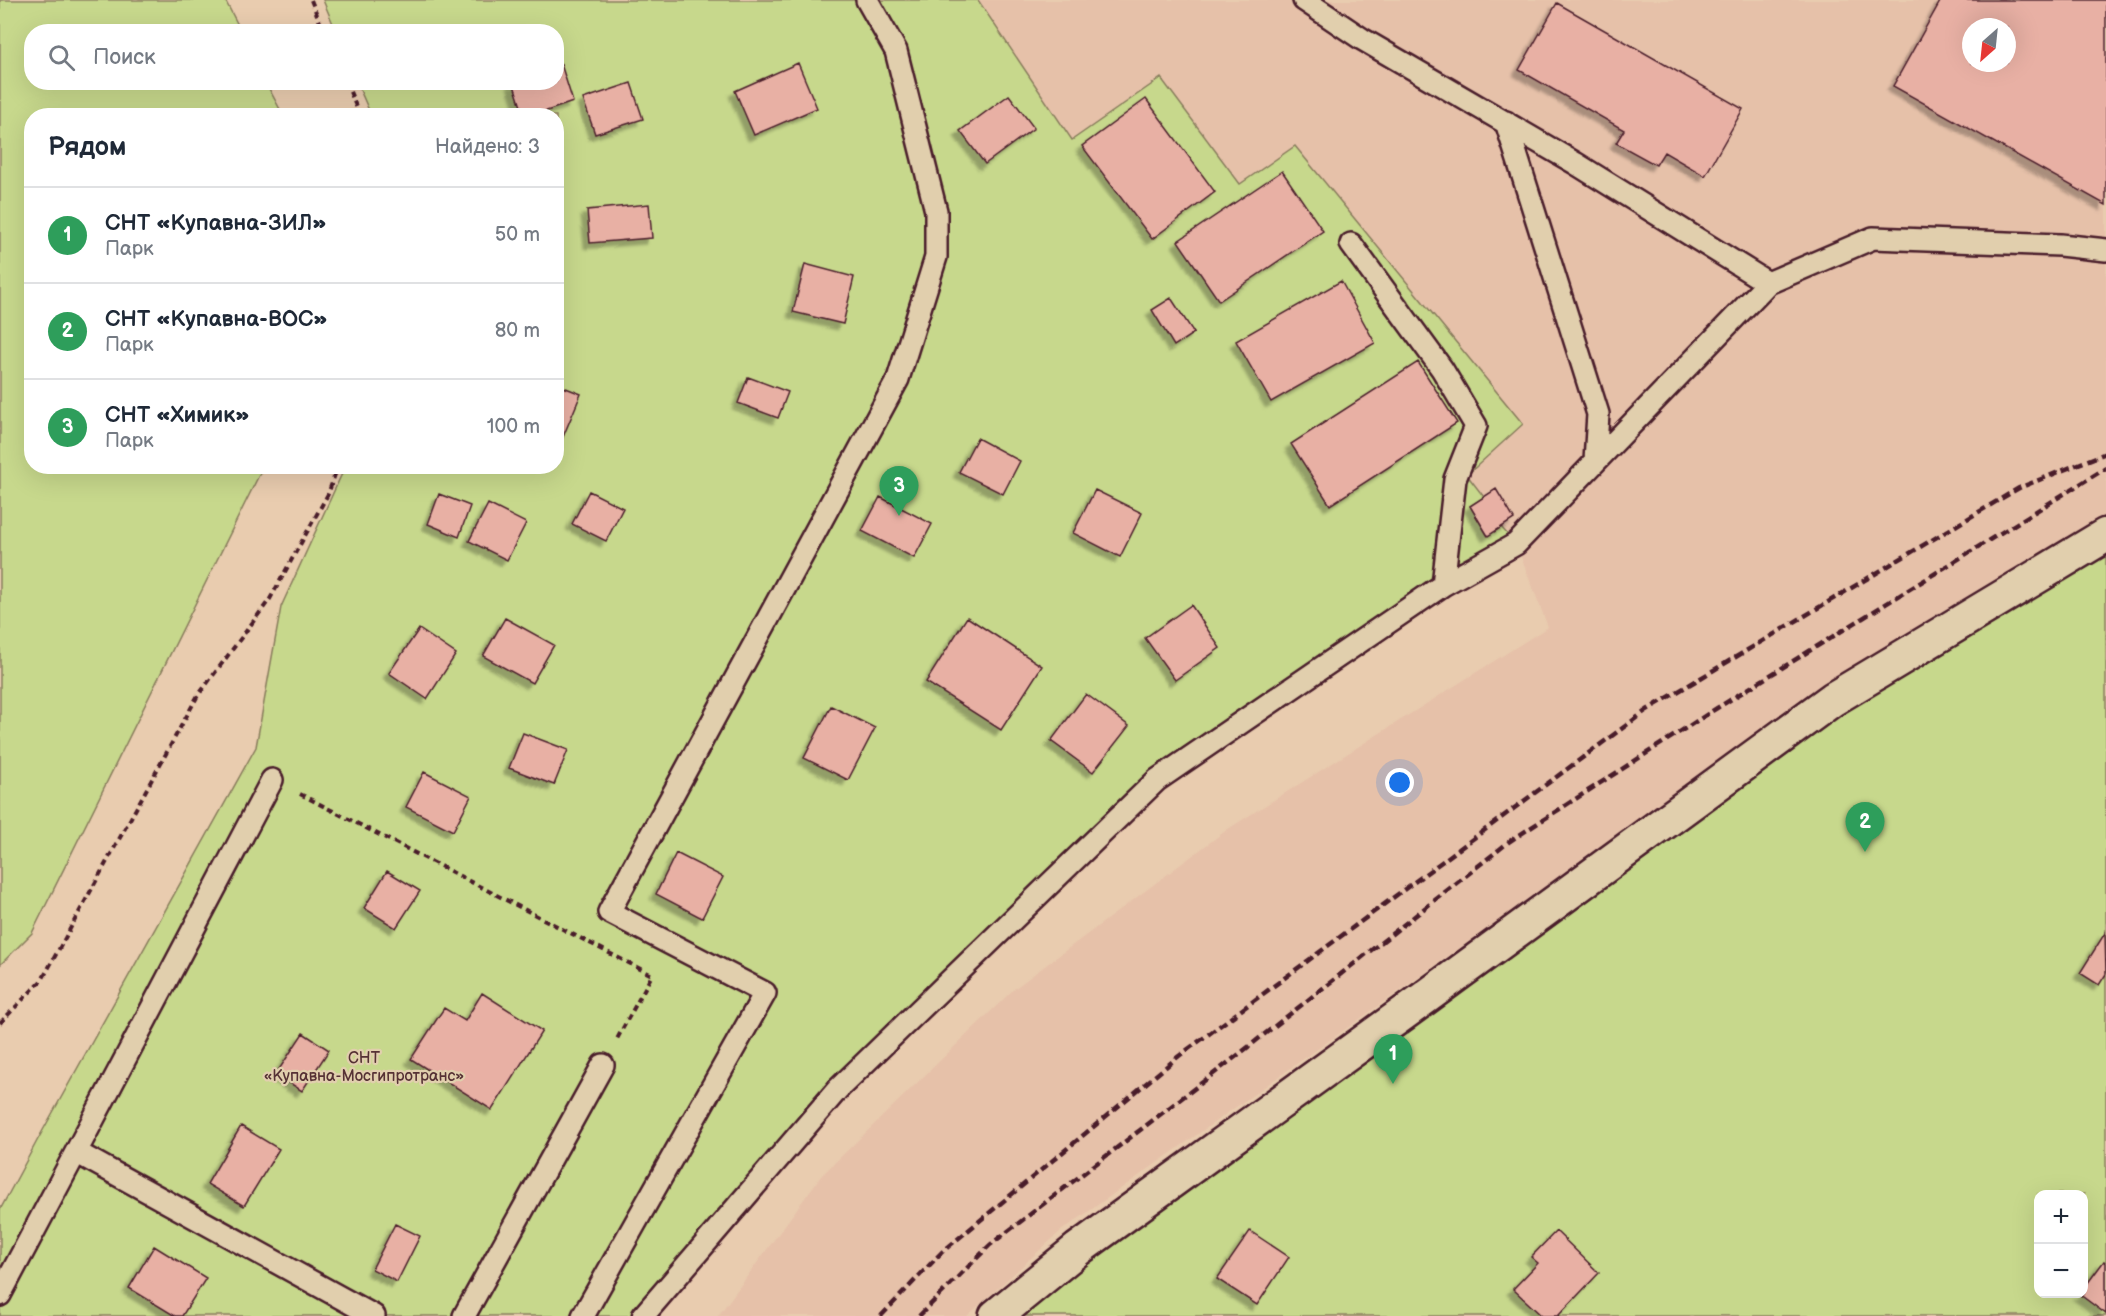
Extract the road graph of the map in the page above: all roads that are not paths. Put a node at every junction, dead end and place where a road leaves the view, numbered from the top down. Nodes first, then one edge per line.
1 (867, 0) edge
2 (1304, 0) edge
3 (1506, 122) junction
4 (1352, 244) dead end
5 (2106, 250) edge
6 (1768, 283) junction
7 (1595, 461) junction
8 (2106, 535) edge
9 (1443, 585) junction
10 (272, 780) road end
11 (603, 1065) road end
12 (76, 1152) junction
13 (0, 1295) edge
14 (374, 1316) edge
15 (464, 1316) edge
16 (583, 1316) edge
17 (643, 1316) edge
18 (996, 1316) edge

1 - 16 lane
2 - 3 lane
3 - 6 lane
3 - 7 lane
4 - 9 lane
5 - 6 lane
6 - 7 lane
7 - 9 lane
8 - 18 street
9 - 17 lane
10 - 12 lane
11 - 15 lane
12 - 13 lane
12 - 14 lane

